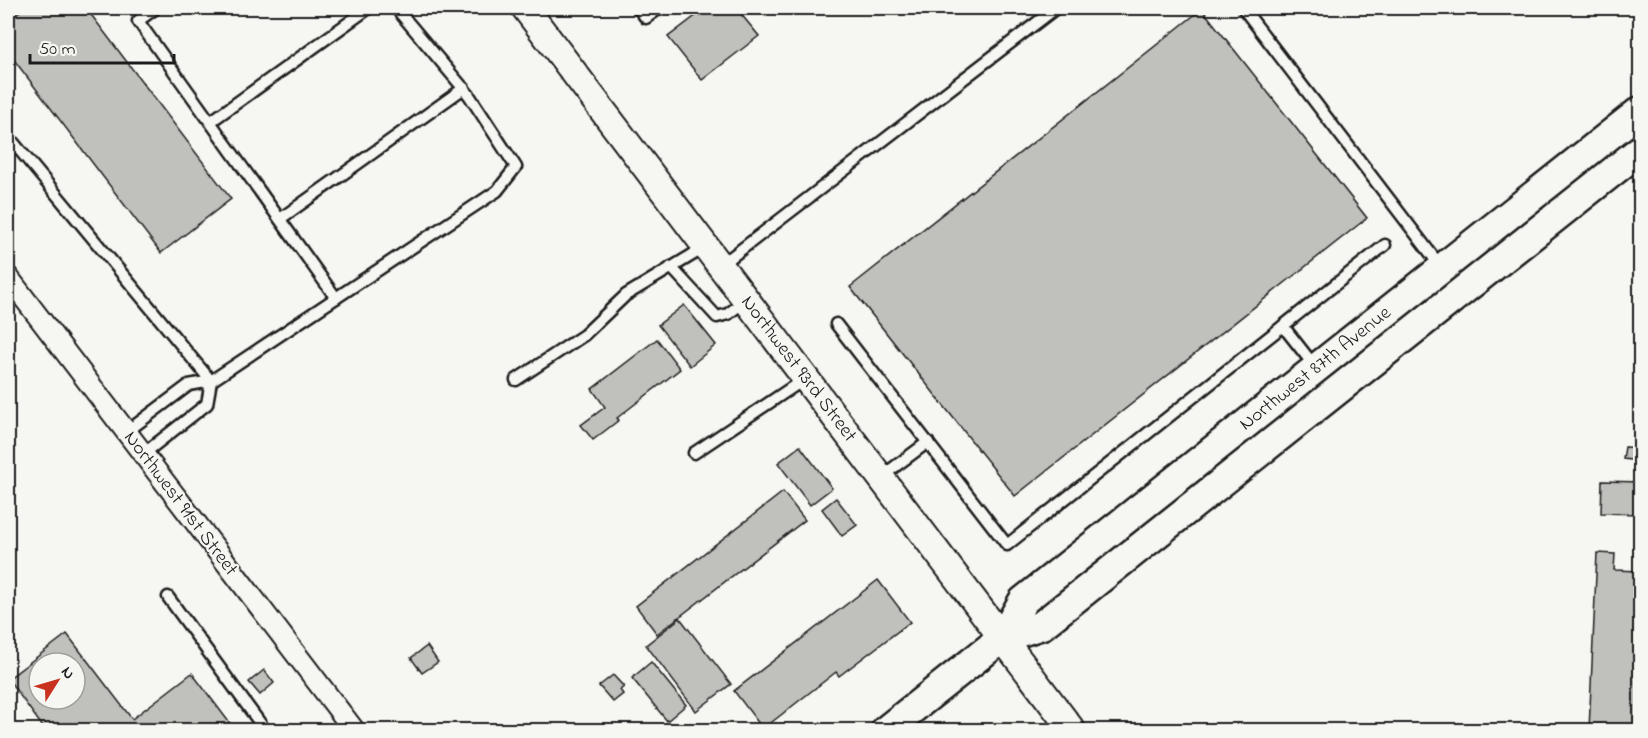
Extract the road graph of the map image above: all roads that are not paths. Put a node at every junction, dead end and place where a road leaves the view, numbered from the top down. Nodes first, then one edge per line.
1 (156, 8) edge
2 (369, 8) edge
3 (396, 8) edge
4 (525, 8) edge
5 (638, 8) edge
6 (660, 8) edge
7 (1056, 8) edge
8 (1243, 8) edge
9 (464, 88) junction
10 (1641, 111) edge
11 (210, 122) junction
12 (8, 136) edge
13 (1641, 150) edge
14 (280, 219) junction
15 (1385, 245) dead end
16 (714, 255) junction
17 (671, 267) junction
18 (1442, 268) junction
19 (8, 277) edge
20 (336, 298) junction
21 (747, 299) junction
22 (836, 324) dead end
23 (1283, 326) junction
24 (1316, 368) junction
25 (807, 378) junction
26 (516, 380) dead end
27 (211, 381) junction
28 (125, 433) junction
29 (928, 442) junction
30 (694, 453) dead end
31 (142, 455) junction
32 (881, 477) junction
33 (168, 597) dead end
34 (1002, 638) junction
35 (265, 730) edge
36 (354, 730) edge
37 (886, 730) edge
38 (1072, 730) edge

1 - 11 lane
2 - 11 lane
3 - 9 lane
4 - 16 street, Northwest 93rd Street
5 - 6 lane
7 - 16 lane
8 - 18 lane
9 - 14 lane
9 - 20 lane
10 - 18 main road, Northwest 87th Avenue
11 - 14 lane
12 - 27 lane
13 - 34 main road, Northwest 87th Avenue
14 - 20 lane
15 - 23 lane
16 - 17 lane
16 - 21 street, Northwest 93rd Street
17 - 21 lane
17 - 26 lane
18 - 24 main road, Northwest 87th Avenue
19 - 28 street, Northwest 91st Street
20 - 27 lane
21 - 25 street, Northwest 93rd Street
22 - 29 lane
23 - 24 lane
23 - 29 lane
24 - 34 main road, Northwest 87th Avenue
25 - 30 lane
25 - 32 street, Northwest 93rd Street
27 - 28 lane
27 - 31 lane
28 - 31 street, Northwest 91st Street
29 - 32 lane
31 - 36 street, Northwest 91st Street
32 - 34 street, Northwest 93rd Street
33 - 35 lane
34 - 37 main road, Northwest 87th Avenue
34 - 38 street, Northwest 93rd Street

